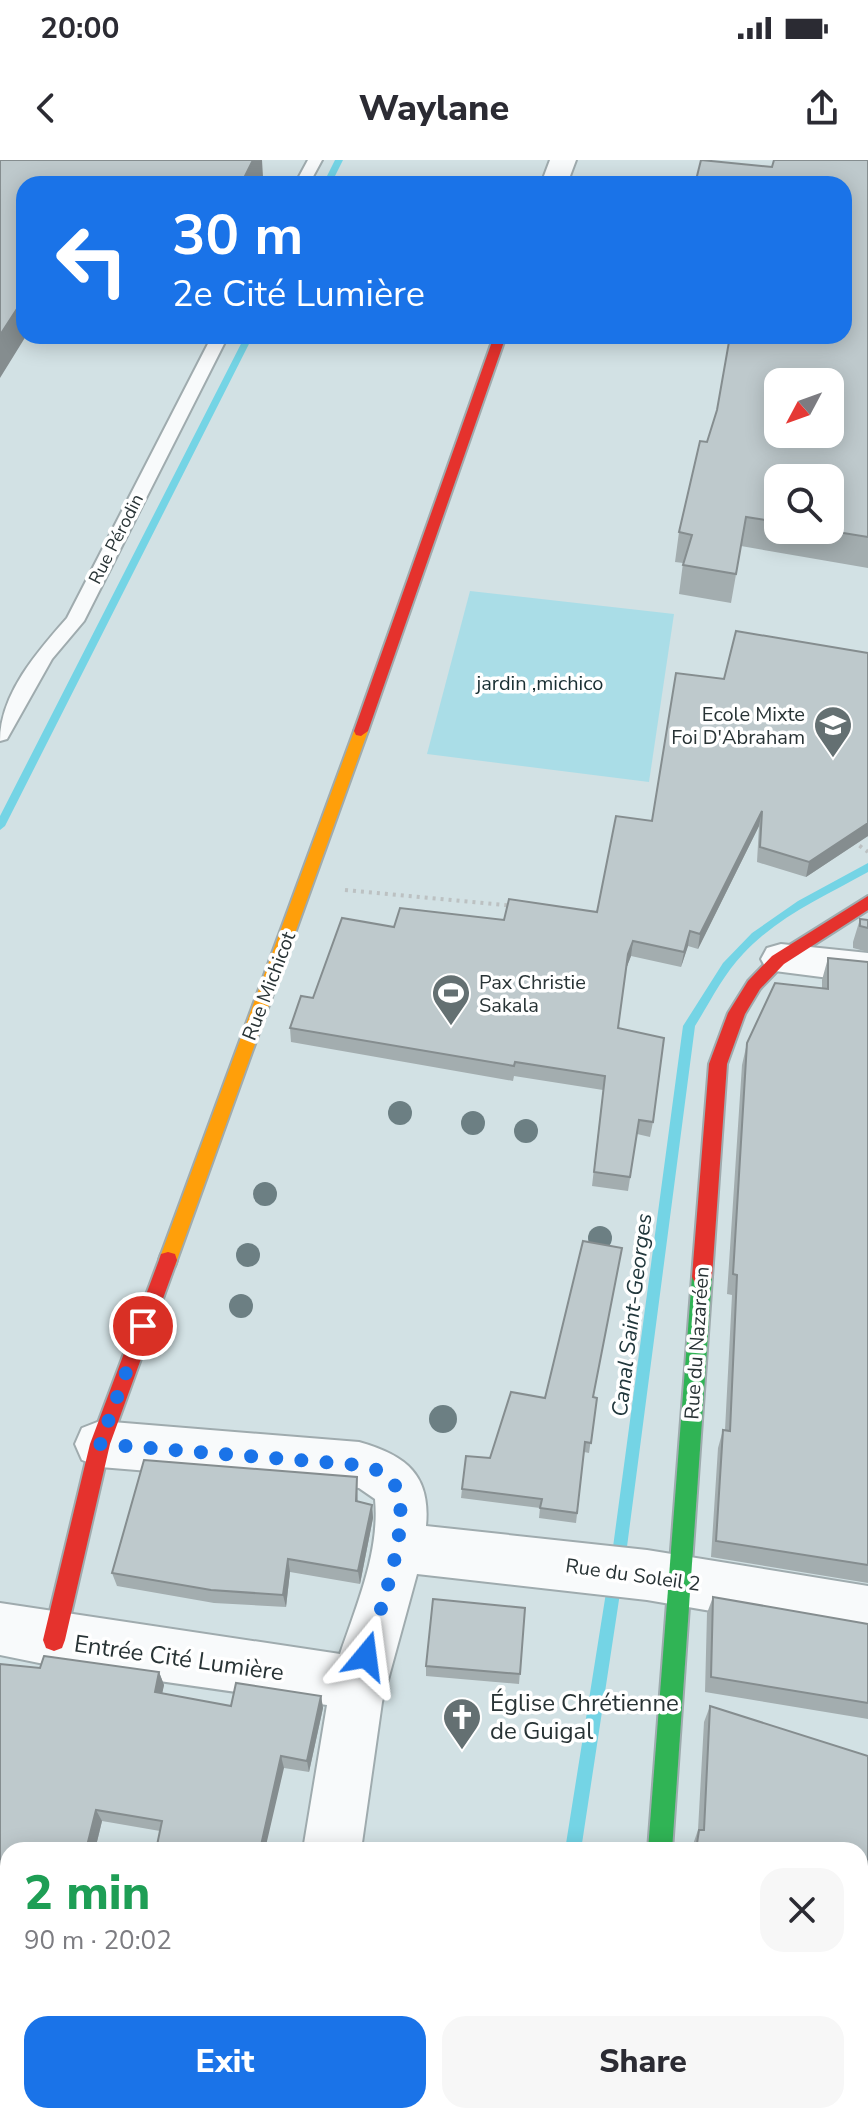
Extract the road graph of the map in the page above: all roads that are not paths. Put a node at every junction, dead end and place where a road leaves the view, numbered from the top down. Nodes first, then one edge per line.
1 (216, 344) edge
2 (497, 344) edge
3 (0, 734) edge
4 (868, 902) edge
5 (781, 959) junction
6 (868, 968) edge
7 (100, 1444) junction
8 (396, 1547) junction
9 (662, 1578) junction
10 (868, 1612) edge
11 (0, 1629) edge
12 (54, 1640) junction
13 (359, 1683) junction
14 (333, 1842) edge
15 (660, 1842) edge

1 - 3 lane, Rue Pérodin
2 - 7 street, Rue Michicot
4 - 5 street, Rue du Nazaréen
5 - 6 street
5 - 9 street, Rue du Nazaréen
7 - 8 street
7 - 12 street, Rue Michicot
8 - 9 street, Rue du Soleil 2
8 - 13 street
9 - 10 street, Rue du Soleil 2
9 - 15 street, Rue du Nazaréen
11 - 12 street, Entrée Cité Lumière
12 - 13 street, Entrée Cité Lumière
13 - 14 street

